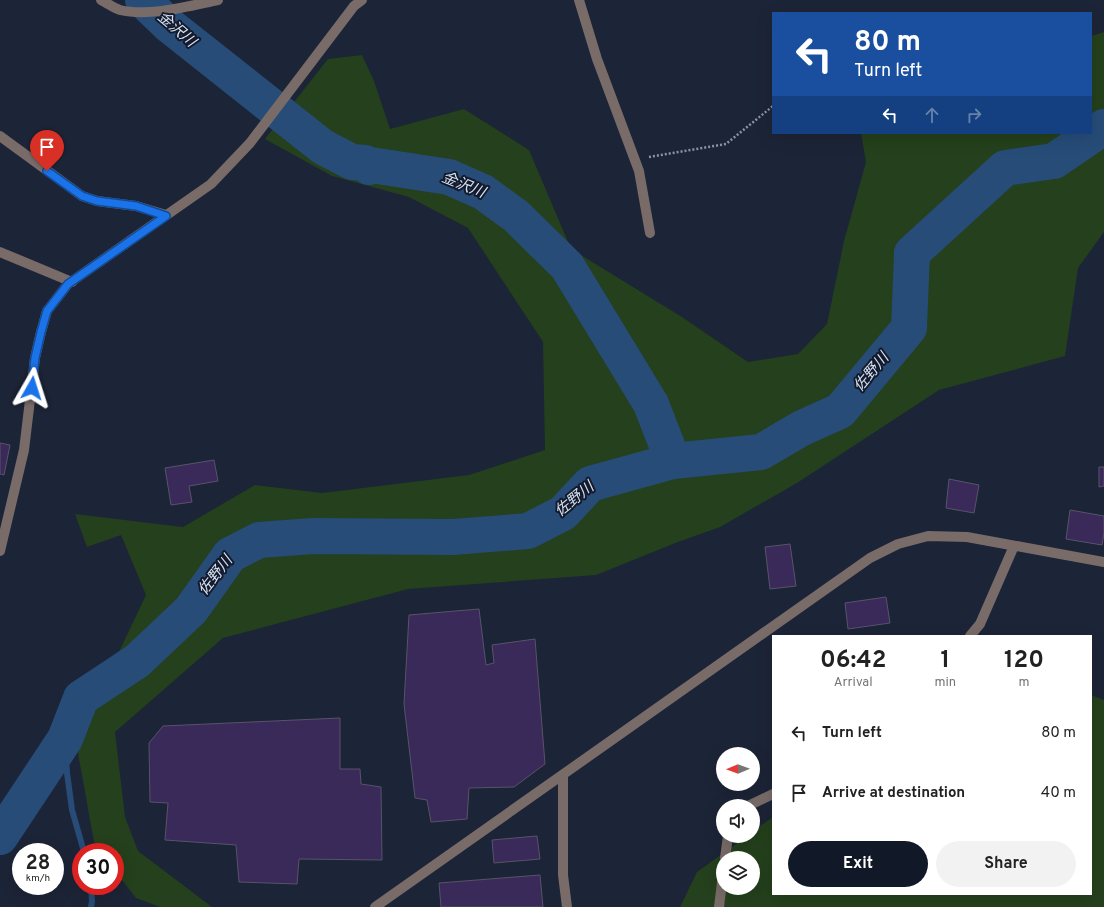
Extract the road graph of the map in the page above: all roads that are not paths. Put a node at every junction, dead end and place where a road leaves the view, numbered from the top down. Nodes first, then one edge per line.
1 (101, 0) edge
2 (218, 0) edge
3 (362, 0) edge
4 (580, 0) edge
5 (0, 136) edge
6 (166, 216) junction
7 (650, 233) dead end
8 (0, 252) edge
9 (72, 282) junction
10 (1014, 546) junction
11 (0, 551) edge
12 (1104, 562) edge
13 (971, 635) edge
14 (563, 775) junction
15 (772, 794) edge
16 (760, 800) edge
17 (720, 895) edge
18 (375, 907) edge
19 (567, 907) edge
20 (719, 907) edge

1 - 2 street
3 - 6 street
4 - 7 street
5 - 6 street
6 - 9 street
8 - 9 street
9 - 11 street
10 - 12 street
10 - 13 street
10 - 14 street
14 - 18 street
14 - 19 street
15 - 16 street
17 - 20 street

